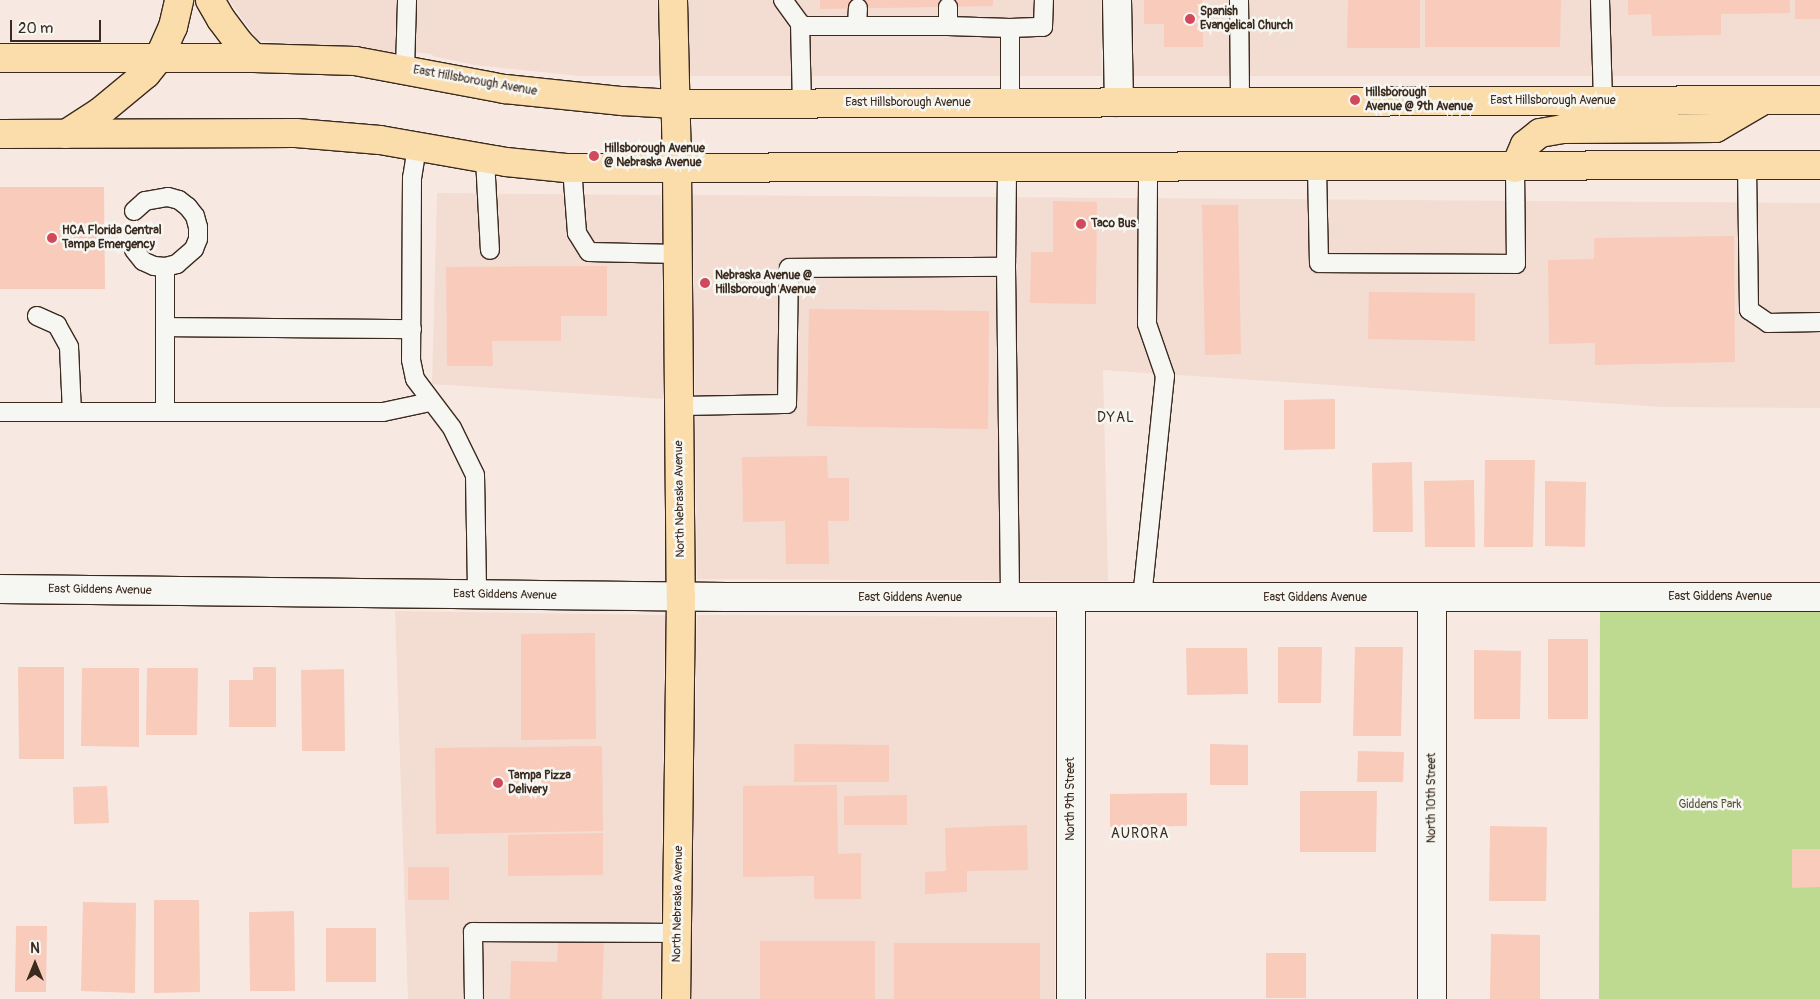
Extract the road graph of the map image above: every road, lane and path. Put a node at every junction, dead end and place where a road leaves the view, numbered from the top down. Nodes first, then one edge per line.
1 (179, 0) edge
2 (210, 0) edge
3 (407, 0) edge
4 (673, 0) edge
5 (783, 0) edge
6 (1044, 0) edge
7 (1117, 0) edge
8 (1239, 0) edge
9 (1600, 0) edge
10 (948, 7) dead end
11 (858, 8) dead end
12 (800, 23) junction
13 (857, 26) junction
14 (948, 26) junction
15 (1010, 28) junction
16 (0, 58) edge
17 (159, 58) junction
18 (254, 58) junction
19 (405, 69) junction
20 (1763, 100) junction
21 (1820, 100) edge
22 (1603, 101) junction
23 (1119, 102) junction
24 (1240, 102) junction
25 (1010, 103) junction
26 (676, 104) junction
27 (802, 104) junction
28 (0, 134) edge
29 (66, 134) junction
30 (418, 147) junction
31 (486, 159) junction
32 (1820, 165) edge
33 (1747, 166) junction
34 (572, 168) junction
35 (677, 168) junction
36 (1007, 168) junction
37 (1148, 168) junction
38 (1317, 168) junction
39 (1515, 168) junction
40 (134, 211) dead end
41 (134, 250) dead end
42 (490, 250) dead end
43 (678, 254) junction
44 (165, 267) junction
45 (1006, 267) junction
46 (37, 316) dead end
47 (1820, 322) edge
48 (165, 327) junction
49 (412, 329) junction
50 (430, 402) junction
51 (679, 406) junction
52 (0, 412) edge
53 (72, 412) junction
54 (165, 412) junction
55 (0, 589) edge
56 (477, 594) junction
57 (681, 597) junction
58 (1010, 598) junction
59 (1142, 598) junction
60 (1432, 598) junction
61 (1820, 598) edge
62 (1071, 599) junction
63 (677, 933) junction
64 (474, 999) edge
65 (676, 999) edge
66 (1071, 999) edge
67 (1432, 999) edge

1 - 17 main road
2 - 18 main road
3 - 19 lane
4 - 26 main road, North Nebraska Avenue
5 - 12 lane
6 - 15 lane
7 - 23 street
8 - 24 lane
9 - 22 lane
10 - 14 lane
11 - 13 lane
12 - 13 lane
12 - 27 lane
13 - 14 lane
14 - 15 lane
15 - 25 lane
16 - 17 main road, East Hillsborough Avenue
17 - 18 main road, East Hillsborough Avenue
17 - 29 main road
18 - 19 main road, East Hillsborough Avenue
19 - 26 main road, East Hillsborough Avenue
20 - 21 main road, East Hillsborough Avenue
20 - 22 main road, East Hillsborough Avenue
20 - 39 main road
22 - 24 main road, East Hillsborough Avenue
23 - 24 main road, East Hillsborough Avenue
23 - 25 main road, East Hillsborough Avenue
25 - 27 main road, East Hillsborough Avenue
26 - 27 main road, East Hillsborough Avenue
26 - 35 main road, North Nebraska Avenue
28 - 29 main road
29 - 30 main road
30 - 31 main road
30 - 49 lane
31 - 34 main road
31 - 42 lane
32 - 33 main road
33 - 39 main road
33 - 47 lane
34 - 35 main road
34 - 43 lane
35 - 36 main road
35 - 43 main road, North Nebraska Avenue
36 - 37 main road
36 - 45 lane
37 - 38 main road
37 - 59 lane
38 - 39 main road
38 - 39 lane
40 - 44 lane
41 - 44 lane
43 - 51 main road, North Nebraska Avenue
44 - 48 lane
45 - 51 lane
45 - 58 lane
46 - 53 lane
48 - 49 lane
48 - 54 lane
49 - 50 lane
50 - 54 lane
50 - 56 lane
51 - 57 main road, North Nebraska Avenue
52 - 53 lane
53 - 54 lane
55 - 56 street, East Giddens Avenue
56 - 57 street, East Giddens Avenue
57 - 58 street, East Giddens Avenue
57 - 63 main road, North Nebraska Avenue
58 - 62 street, East Giddens Avenue
59 - 60 street, East Giddens Avenue
59 - 62 street, East Giddens Avenue
60 - 61 street, East Giddens Avenue
60 - 67 street, North 10th Street
62 - 66 street, North 9th Street
63 - 64 lane
63 - 65 main road, North Nebraska Avenue

